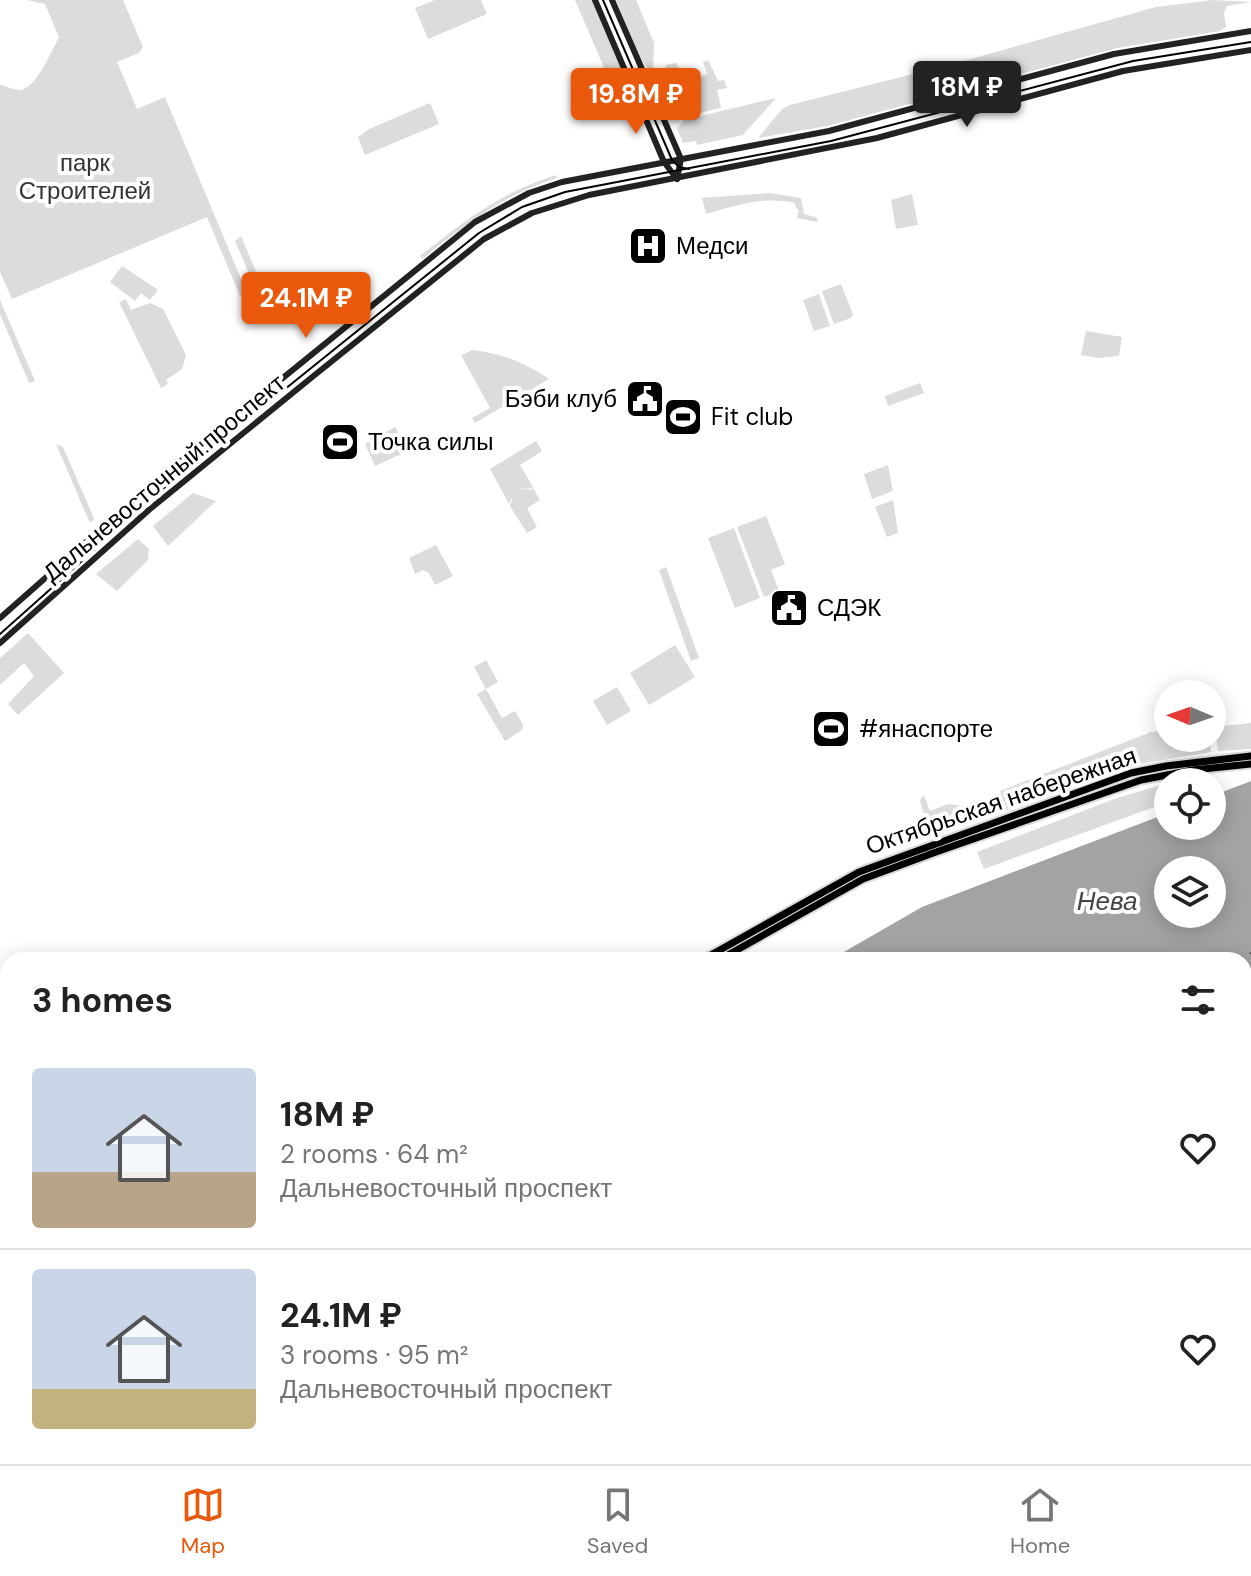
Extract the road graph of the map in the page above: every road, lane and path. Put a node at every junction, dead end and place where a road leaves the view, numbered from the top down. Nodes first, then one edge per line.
1 (595, 0) edge
2 (612, 0) edge
3 (1251, 31) edge
4 (1251, 50) edge
5 (681, 159) junction
6 (664, 162) junction
7 (677, 179) junction
8 (0, 618) edge
9 (0, 643) edge
10 (1251, 756) edge
11 (1251, 764) edge
12 (861, 875) junction
13 (717, 952) edge
14 (732, 952) edge

1 - 6 main road
2 - 5 main road
3 - 5 main road, Дальневосточный проспект
4 - 7 main road, Дальневосточный проспект
5 - 6 main road, Дальневосточный проспект
5 - 7 main road
6 - 7 main road
6 - 8 main road, Дальневосточный проспект
7 - 9 main road, Дальневосточный проспект
10 - 12 main road, Октябрьская набережная
11 - 12 main road, Октябрьская набережная
12 - 13 main road
12 - 14 main road

